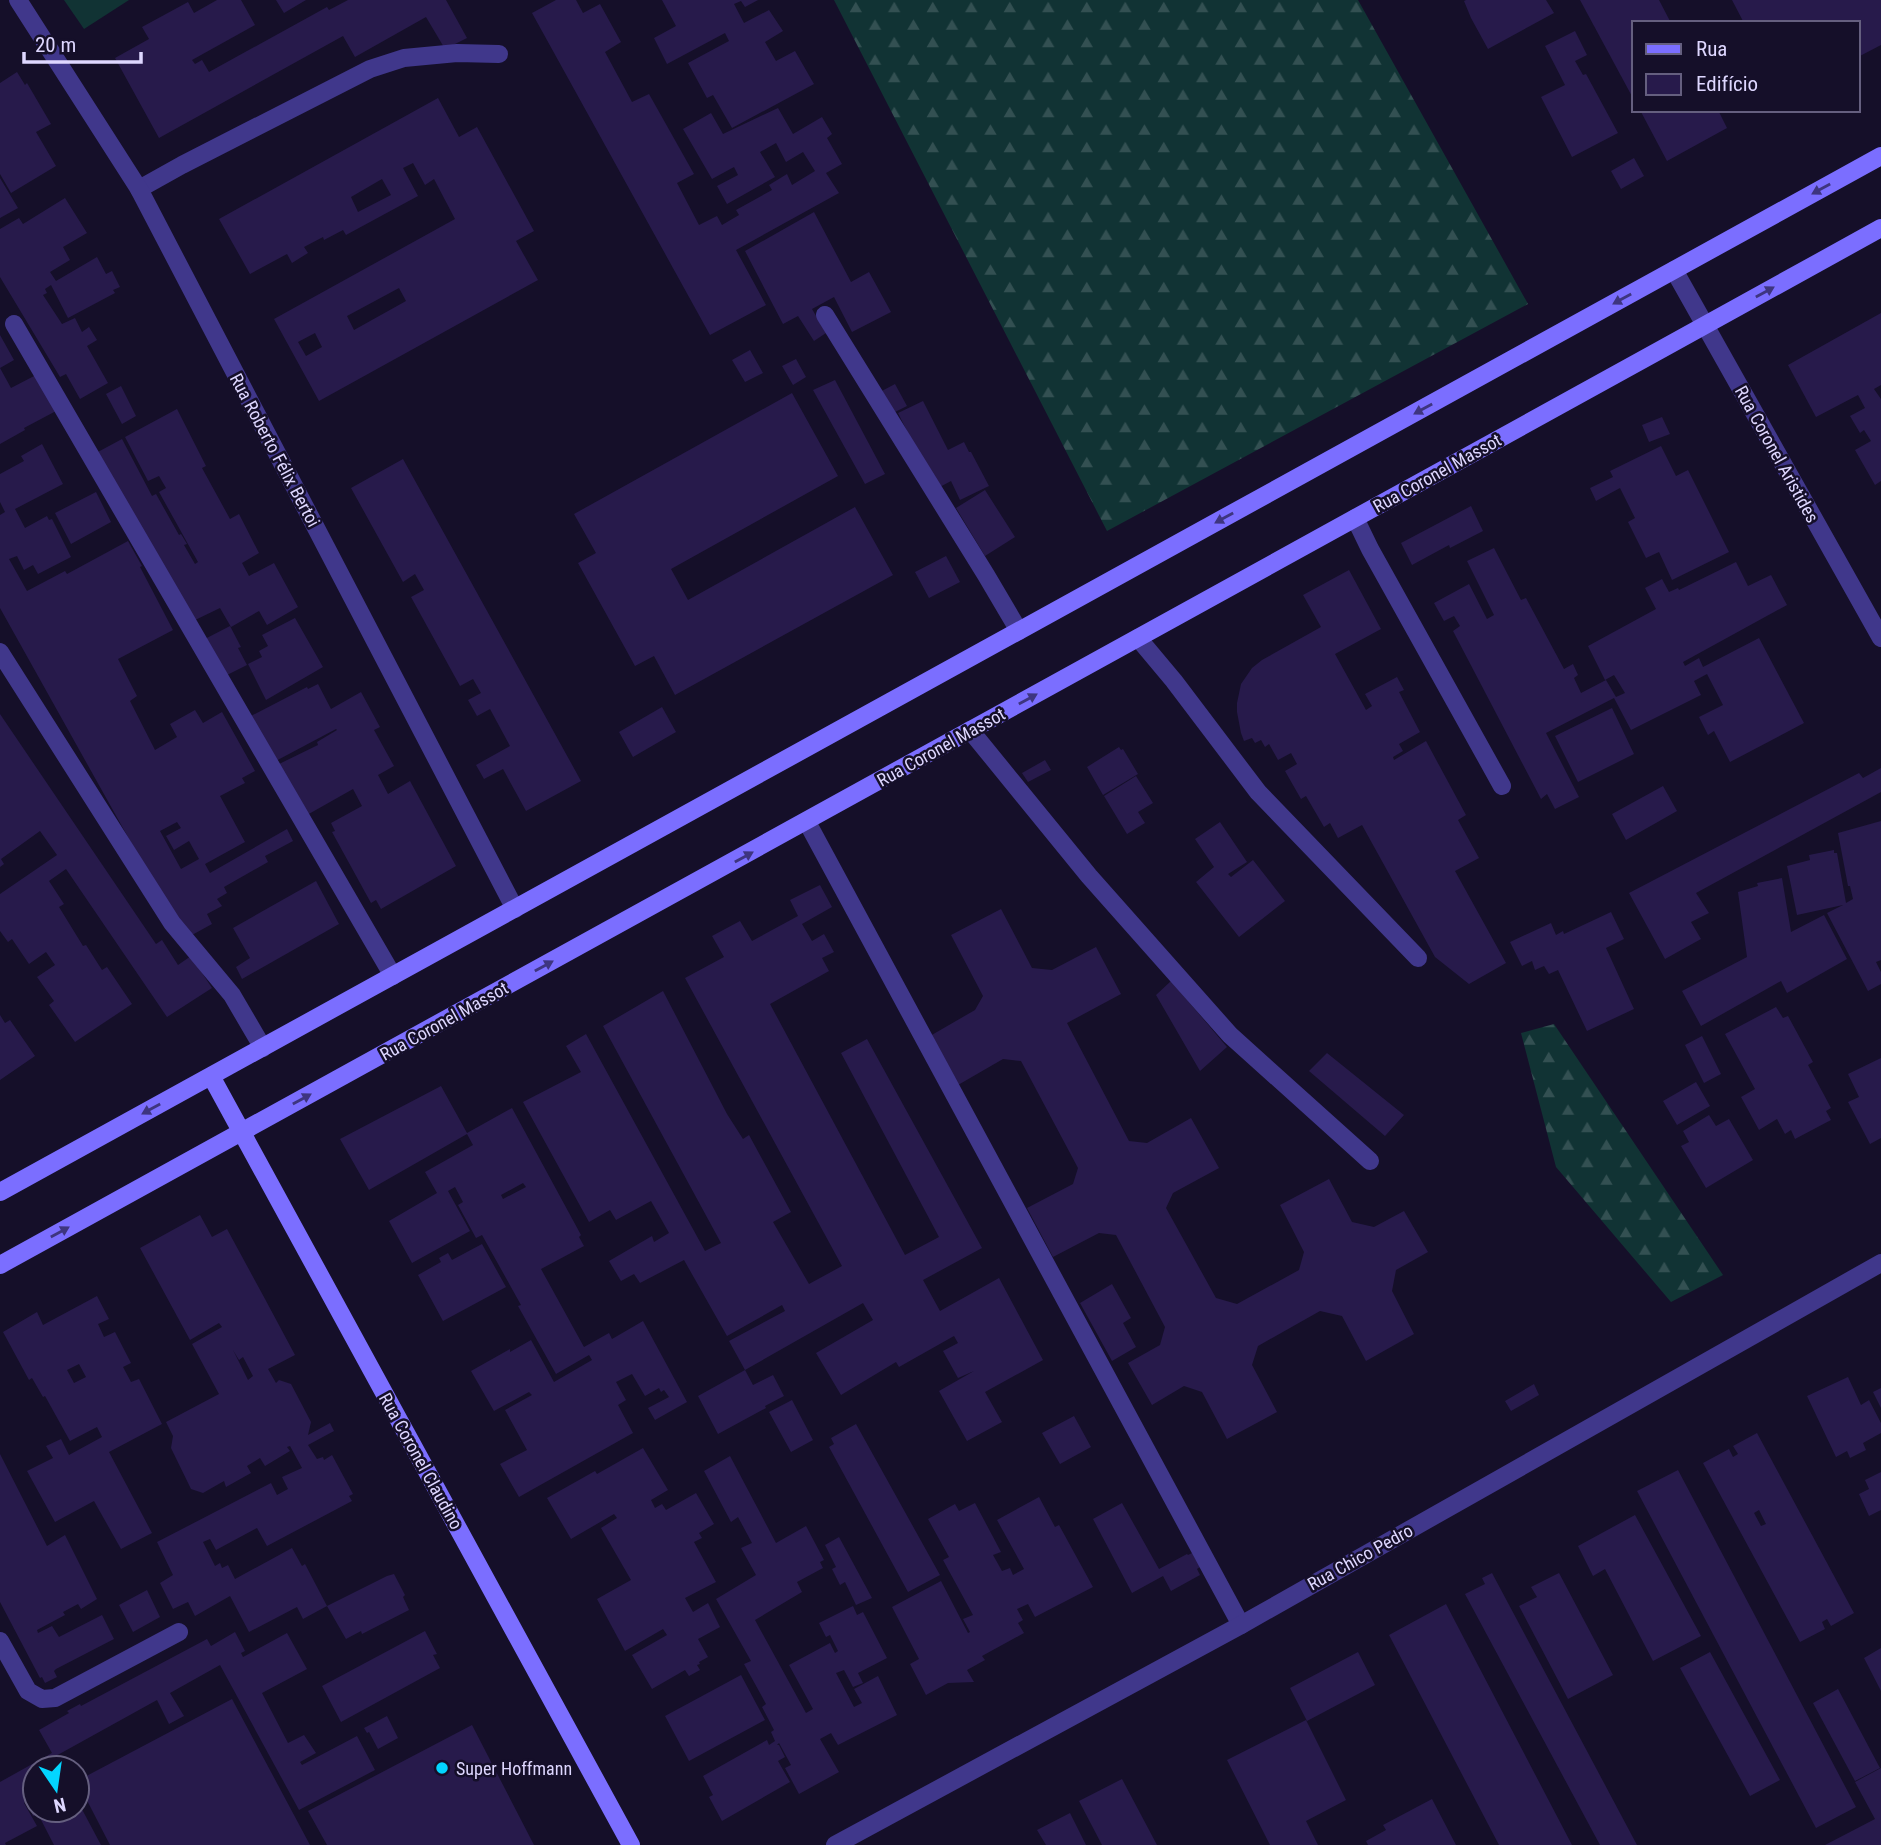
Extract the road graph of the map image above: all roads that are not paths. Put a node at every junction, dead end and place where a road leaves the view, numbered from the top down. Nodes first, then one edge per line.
1 (18, 0) edge
2 (499, 54) dead end
3 (1881, 156) edge
4 (139, 189) junction
5 (1881, 228) edge
6 (1674, 270) junction
7 (825, 315) dead end
8 (14, 324) dead end
9 (1705, 325) junction
10 (1355, 517) junction
11 (1019, 631) junction
12 (1138, 638) junction
13 (1881, 638) edge
14 (0, 652) edge
15 (970, 730) junction
16 (1502, 786) dead end
17 (807, 822) junction
18 (515, 909) junction
19 (1418, 958) dead end
20 (393, 976) junction
21 (263, 1048) junction
22 (211, 1076) junction
23 (242, 1133) junction
24 (1370, 1161) dead end
25 (0, 1192) edge
26 (1881, 1263) edge
27 (0, 1265) edge
28 (1241, 1625) junction
29 (179, 1632) dead end
30 (0, 1641) edge
31 (631, 1845) edge
32 (835, 1845) edge

1 - 4 street, Rua Roberto Félix Bertoi
2 - 4 street
3 -> 6 street
4 - 18 street, Rua Roberto Félix Bertoi
9 -> 5 street, Rua Coronel Massot
6 - 9 street, Rua Coronel Aristides
6 -> 11 street
7 - 11 street
8 - 20 street
9 - 10 street, Rua Coronel Massot
9 - 13 street, Rua Coronel Aristides
10 - 12 street, Rua Coronel Massot
10 - 16 street
11 - 18 street
15 -> 12 street, Rua Coronel Massot
12 - 19 street
14 - 21 street
15 - 17 street, Rua Coronel Massot
15 - 24 street
23 -> 17 street, Rua Coronel Massot
17 - 28 street
18 - 20 street
20 - 21 street
21 - 22 street
22 - 23 street, Rua Coronel Claudino
22 -> 25 street
27 -> 23 street, Rua Coronel Massot
23 - 31 street, Rua Coronel Claudino
26 - 28 street, Rua Chico Pedro
28 - 32 street, Rua Chico Pedro
29 - 30 street

